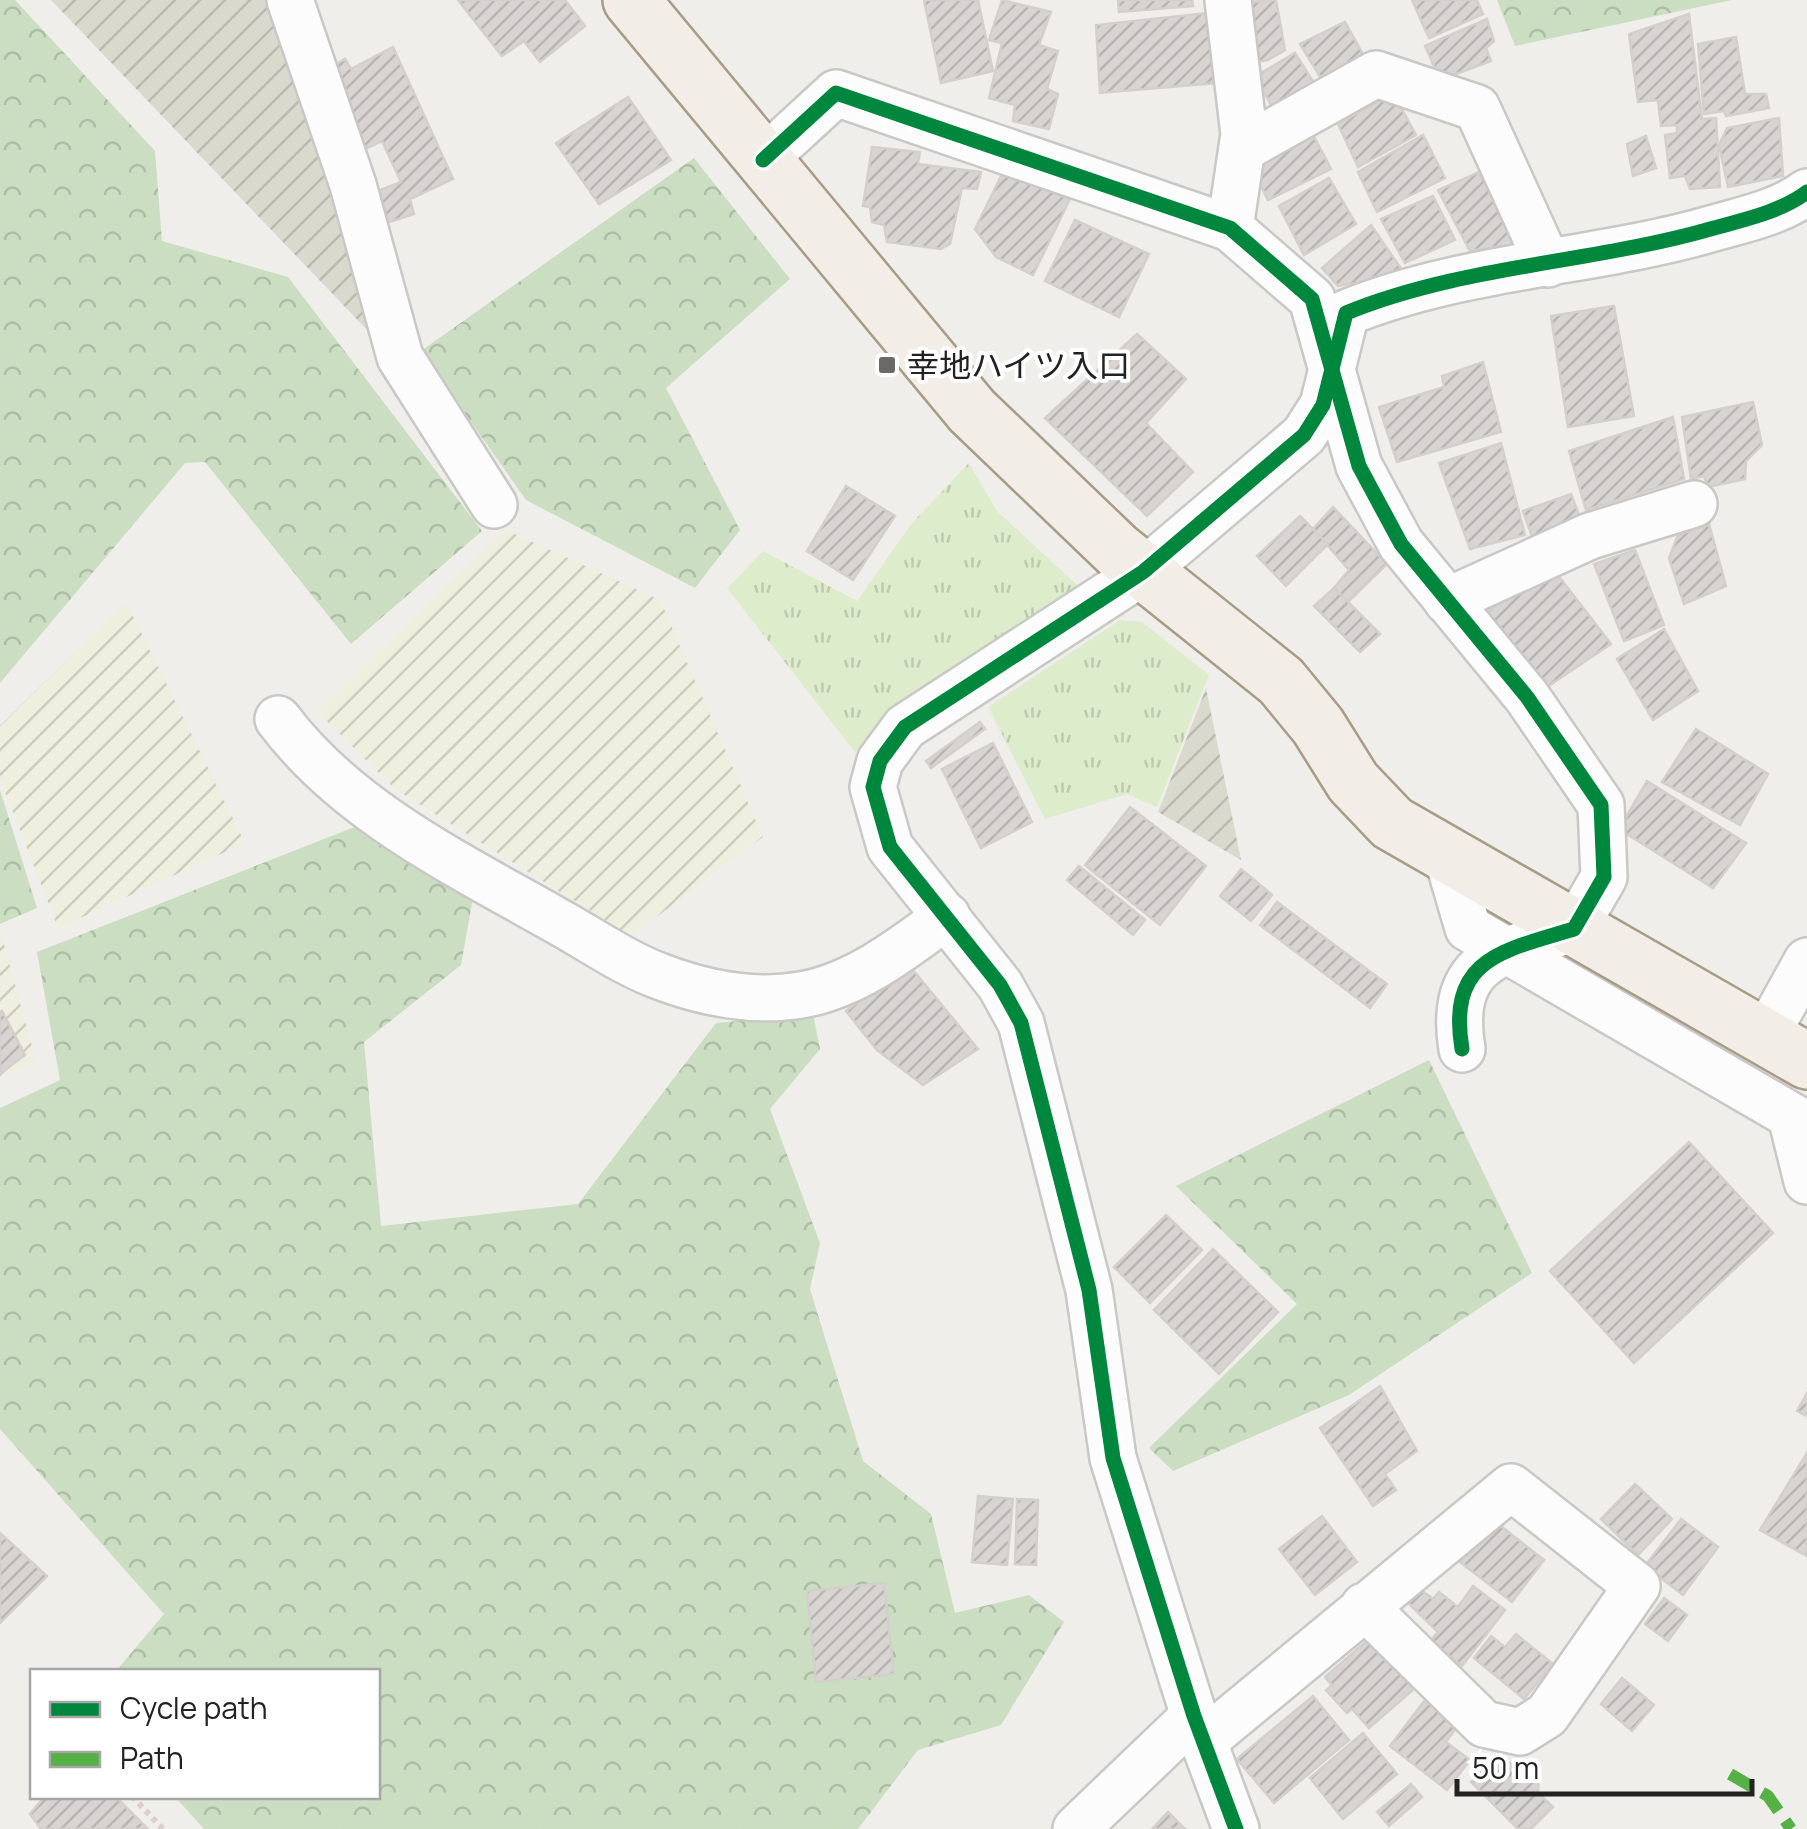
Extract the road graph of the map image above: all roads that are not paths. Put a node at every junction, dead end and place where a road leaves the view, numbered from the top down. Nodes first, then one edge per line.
1 (290, 0) edge
2 (631, 0) edge
3 (1228, 0) edge
4 (1242, 149) junction
5 (763, 160) junction
6 (1807, 192) edge
7 (1230, 228) junction
8 (1548, 264) junction
9 (1331, 371) junction
10 (1694, 504) dead end
11 (494, 505) dead end
12 (1143, 572) junction
13 (1447, 602) junction
14 (278, 719) dead end
15 (1447, 856) junction
16 (947, 916) junction
17 (1574, 929) junction
18 (1504, 950) junction
19 (1807, 961) edge
20 (1462, 1049) dead end
21 (1786, 1049) edge
22 (1799, 1121) edge
23 (1807, 1181) edge
24 (1364, 1606) junction
25 (1199, 1728) junction
26 (1076, 1829) edge
27 (1236, 1829) edge

1 - 11 street
2 - 5 main road
3 - 4 street
4 - 7 street
4 - 8 street
5 - 7 street
5 - 12 main road
6 - 8 street
7 - 9 street
8 - 9 street
9 - 12 street
9 - 13 street
10 - 13 street
12 - 15 main road
12 - 16 street
13 - 17 street
14 - 16 street
15 - 17 main road
15 - 18 street
16 - 25 street
17 - 18 street
17 - 21 main road
18 - 20 street
18 - 22 street
19 - 21 street
22 - 23 street
24 - 24 street
24 - 25 street
25 - 26 street
25 - 27 street

